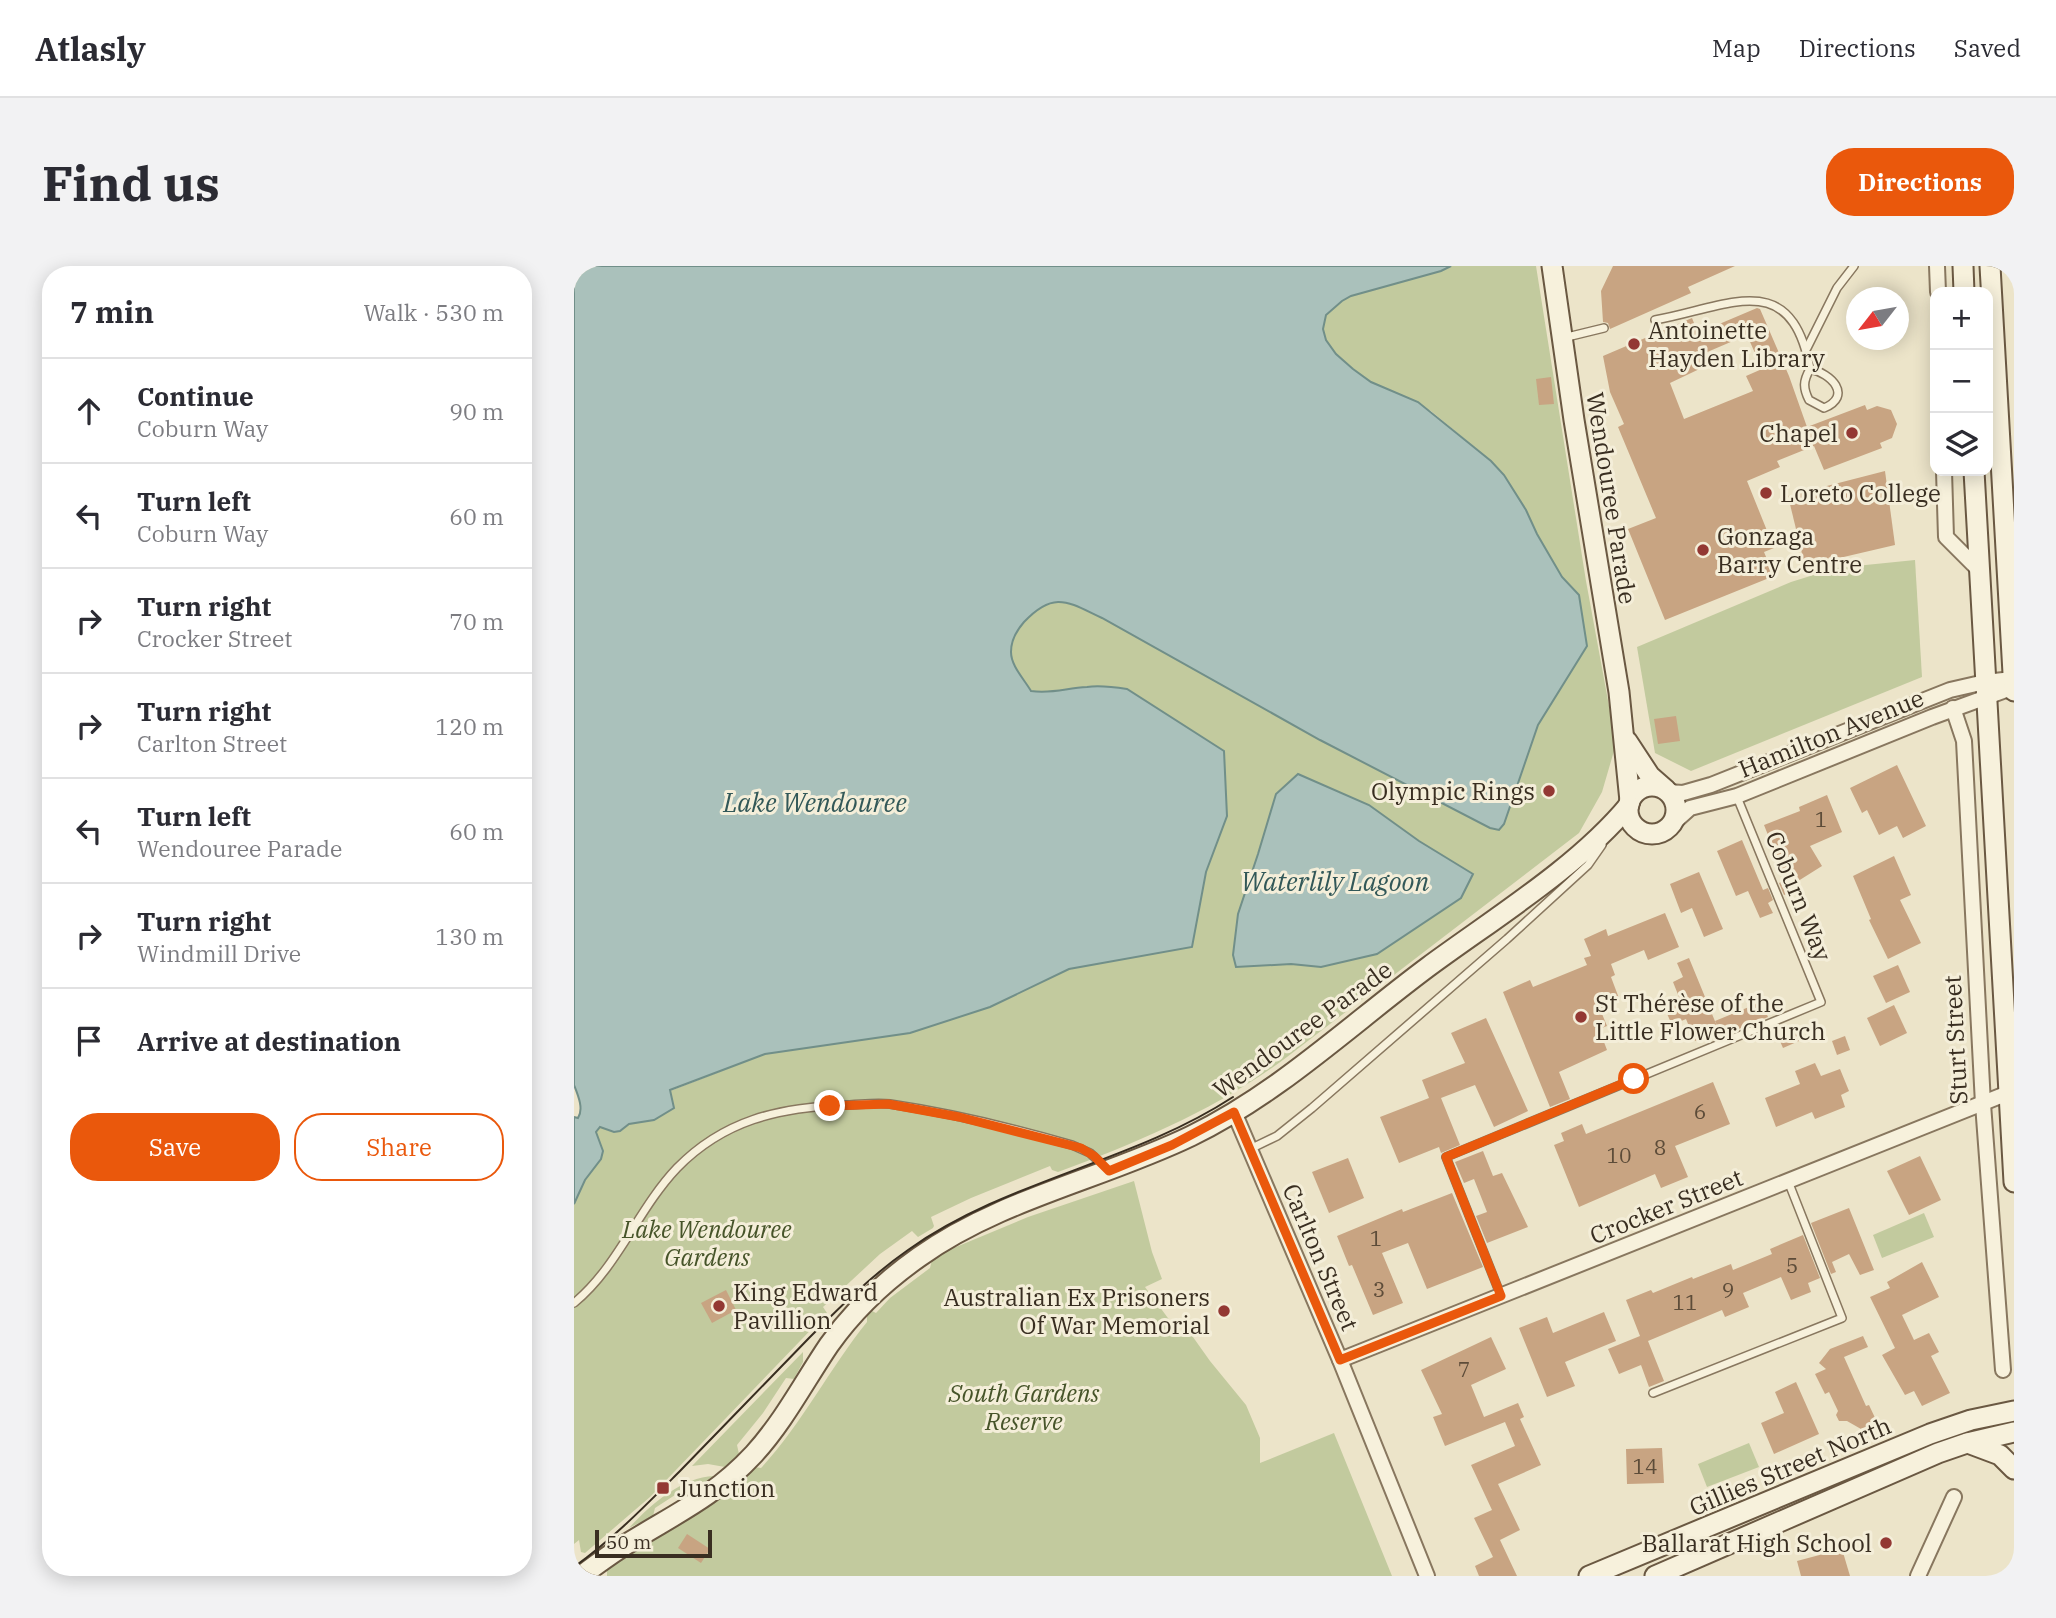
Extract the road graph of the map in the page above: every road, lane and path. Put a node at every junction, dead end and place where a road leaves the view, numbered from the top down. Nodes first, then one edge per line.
1 (1552, 266) edge
2 (1854, 266) edge
3 (1937, 266) edge
4 (1963, 266) edge
5 (1990, 266) edge
6 (1938, 287) edge
7 (1964, 287) edge
8 (1655, 320) dead end
9 (1604, 328) dead end
10 (1563, 338) junction
11 (1807, 348) junction
12 (1810, 369) junction
13 (1944, 476) edge
14 (1974, 476) edge
15 (2009, 484) edge
16 (1979, 570) junction
17 (2013, 679) edge
18 (2014, 689) edge
19 (1985, 690) junction
20 (1953, 709) junction
21 (1625, 737) junction
22 (1667, 791) junction
23 (1737, 796) junction
24 (1630, 803) junction
25 (1670, 826) junction
26 (1645, 833) junction
27 (1604, 842) junction
28 (1585, 849) junction
29 (2008, 1093) junction
30 (1983, 1104) junction
31 (1234, 1112) junction
32 (1250, 1149) junction
33 (1109, 1171) junction
34 (1788, 1181) junction
35 (2014, 1182) edge
36 (1501, 1296) junction
37 (574, 1304) edge
38 (1340, 1360) junction
39 (2003, 1370) dead end
40 (1654, 1393) dead end
41 (2014, 1411) edge
42 (2014, 1432) edge
43 (1967, 1443) junction
44 (2014, 1469) edge
45 (1954, 1497) dead end
46 (581, 1576) edge
47 (1427, 1576) edge
48 (1589, 1576) edge
49 (1655, 1576) edge
50 (1918, 1576) edge

1 - 10 street, Wendouree Parade
2 - 11 lane
3 - 6 street
4 - 7 street
5 - 15 street
8 - 11 lane
9 - 10 lane
10 - 21 street, Wendouree Parade
11 - 12 lane
12 - 12 lane
13 - 16 street
14 - 16 street, Sturt Street
15 - 17 street
16 - 19 street, Sturt Street
17 - 18 street
17 - 19 street, Hamilton Avenue
18 - 19 street, Hamilton Avenue
19 - 20 street, Hamilton Avenue
19 - 22 street, Hamilton Avenue
19 - 29 street, Sturt Street
20 - 23 street, Hamilton Avenue
20 - 30 street, Sturt Street
21 - 22 street, Wendouree Parade
21 - 24 street, Wendouree Parade
22 - 24 street
22 - 25 street
23 - 25 street, Hamilton Avenue
23 - 36 lane, Coburn Way
24 - 26 street
24 - 28 street, Wendouree Parade
25 - 26 street
26 - 27 street, Wendouree Parade
27 - 28 street, Wendouree Parade
27 - 32 lane
28 - 31 street, Wendouree Parade
29 - 30 street, Crocker Street
29 - 35 street, Sturt Street
30 - 34 street, Crocker Street
30 - 39 street, Sturt Street
31 - 32 street, Carlton Street
31 - 33 street, Wendouree Parade
32 - 38 street, Carlton Street
33 - 37 lane
33 - 46 street, Wendouree Parade
34 - 36 street, Crocker Street
34 - 40 lane
36 - 38 street, Crocker Street
38 - 47 street, Carlton Street
41 - 48 street, Gillies Street North
42 - 43 street, Gillies Street North
43 - 44 street
43 - 49 street, Gillies Street North
45 - 50 street

